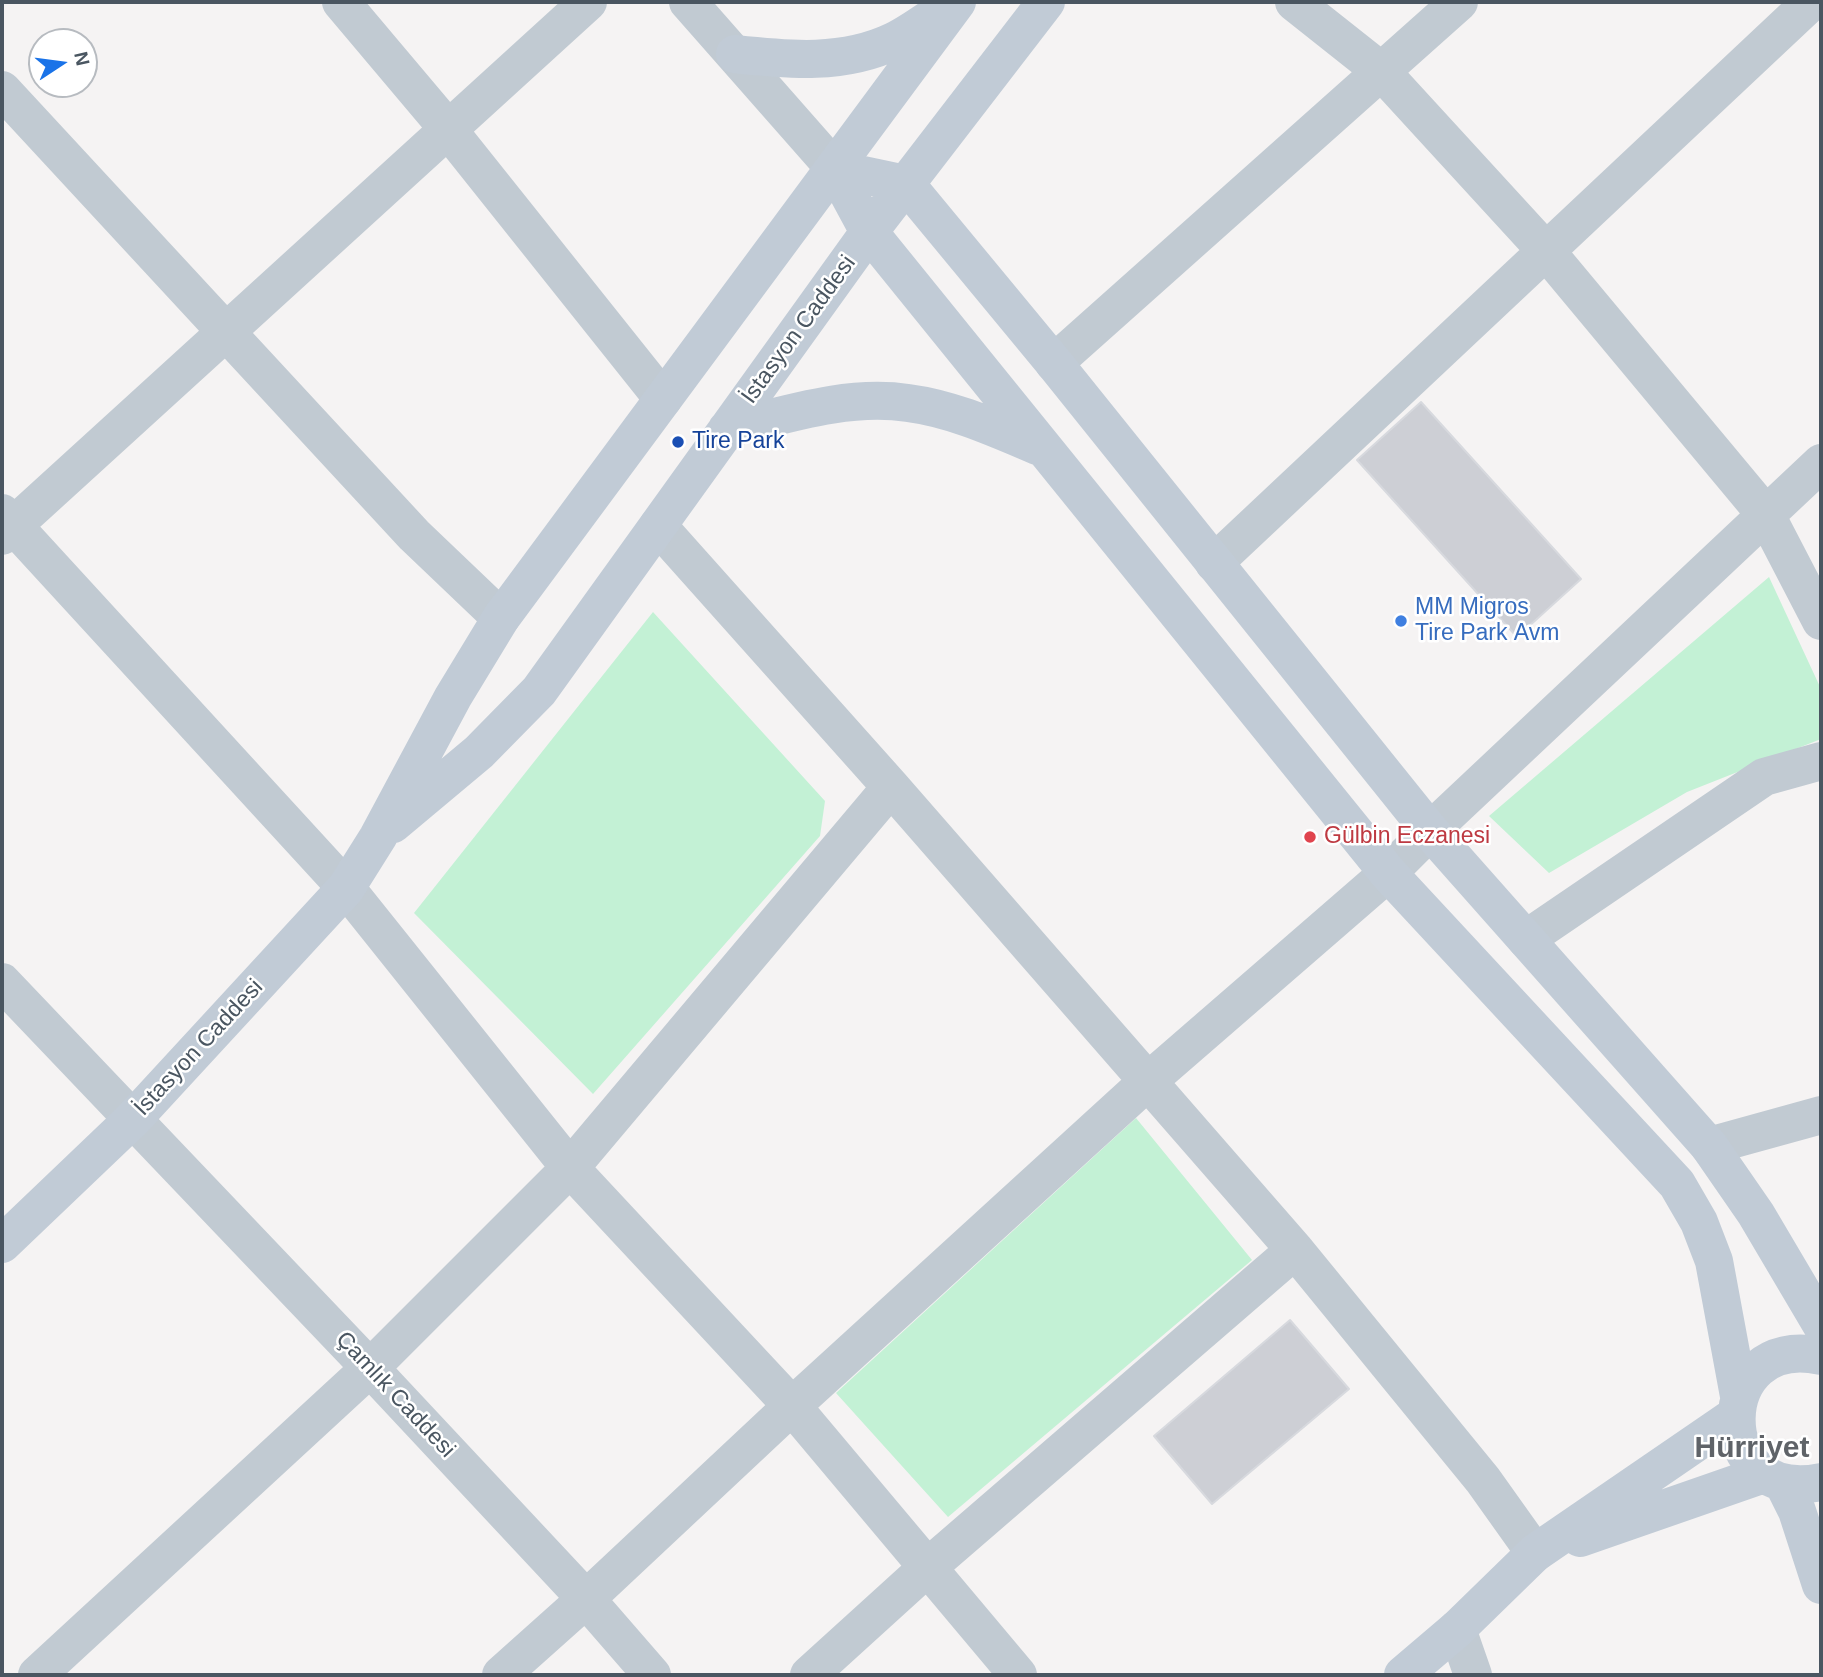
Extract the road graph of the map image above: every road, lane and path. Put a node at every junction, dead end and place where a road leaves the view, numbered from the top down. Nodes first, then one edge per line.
1 (341, 2) edge
2 (588, 2) edge
3 (688, 2) edge
4 (957, 2) edge
5 (1046, 2) edge
6 (1294, 2) edge
7 (1459, 2) edge
8 (1811, 2) edge
9 (735, 54) junction
10 (1381, 71) junction
11 (2, 89) edge
12 (448, 130) junction
13 (835, 169) junction
14 (906, 184) junction
15 (869, 232) junction
16 (1546, 251) junction
17 (226, 332) junction
18 (1054, 363) junction
19 (663, 399) junction
20 (727, 429) junction
21 (1044, 449) junction
22 (1821, 463) edge
23 (1766, 515) junction
24 (6, 525) edge
25 (658, 526) junction
26 (1214, 563) junction
27 (501, 618) junction
28 (1821, 621) edge
29 (1821, 761) edge
30 (891, 787) junction
31 (1430, 831) junction
32 (379, 837) junction
33 (1388, 873) junction
34 (346, 888) junction
35 (1525, 939) junction
36 (2, 982) edge
37 (1147, 1082) junction
38 (1821, 1115) edge
39 (133, 1119) junction
40 (1709, 1146) junction
41 (569, 1168) junction
42 (2, 1244) edge
43 (1295, 1250) junction
44 (1821, 1324) edge
45 (1821, 1356) edge
46 (370, 1368) junction
47 (792, 1406) junction
48 (1737, 1406) junction
49 (1774, 1479) junction
50 (1821, 1482) edge
51 (1535, 1553) junction
52 (928, 1567) junction
53 (1821, 1586) edge
54 (586, 1599) junction
55 (1457, 1629) junction
56 (37, 1675) edge
57 (501, 1675) edge
58 (652, 1675) edge
59 (809, 1675) edge
60 (1018, 1675) edge
61 (1403, 1675) edge
62 (1473, 1675) edge

1 - 12 street
2 - 12 street
3 - 9 street
4 - 9 street
4 - 13 street, İstasyon Caddesi
5 - 14 street, İstasyon Caddesi
6 - 10 street
7 - 10 street
8 - 16 street
9 - 13 street
10 - 16 street
10 - 18 street
11 - 17 street
12 - 17 street
12 - 19 street
13 - 14 street
13 - 15 street
13 - 19 street, İstasyon Caddesi
14 - 15 street, İstasyon Caddesi
14 - 18 street
15 - 20 street, İstasyon Caddesi
15 - 21 street
16 - 23 street
16 - 26 street
17 - 24 street
17 - 27 street
18 - 26 street
19 - 27 street, İstasyon Caddesi
20 - 21 street
20 - 25 street, İstasyon Caddesi
21 - 33 street
22 - 23 street
23 - 28 street
23 - 31 street
24 - 34 street
25 - 30 street
25 - 32 street, İstasyon Caddesi
26 - 31 street
27 - 32 street, İstasyon Caddesi
29 - 35 street
30 - 37 street
30 - 41 street
31 - 33 street
31 - 35 street
32 - 34 street, İstasyon Caddesi
33 - 37 street
33 - 48 street
34 - 39 street, İstasyon Caddesi
34 - 41 street
35 - 40 street
36 - 39 street, Çamlık Caddesi
37 - 43 street
37 - 47 street
38 - 40 street
39 - 42 street, İstasyon Caddesi
39 - 46 street, Çamlık Caddesi
40 - 44 street
41 - 46 street
41 - 47 street
43 - 51 street
43 - 52 street
45 - 48 street
46 - 54 street, Çamlık Caddesi
46 - 56 street
47 - 52 street
47 - 54 street
48 - 49 street
48 - 51 street
49 - 50 street
49 - 51 street
49 - 53 street
51 - 55 street
52 - 59 street
52 - 60 street
54 - 57 street
54 - 58 street, Çamlık Caddesi
55 - 61 street
55 - 62 street

